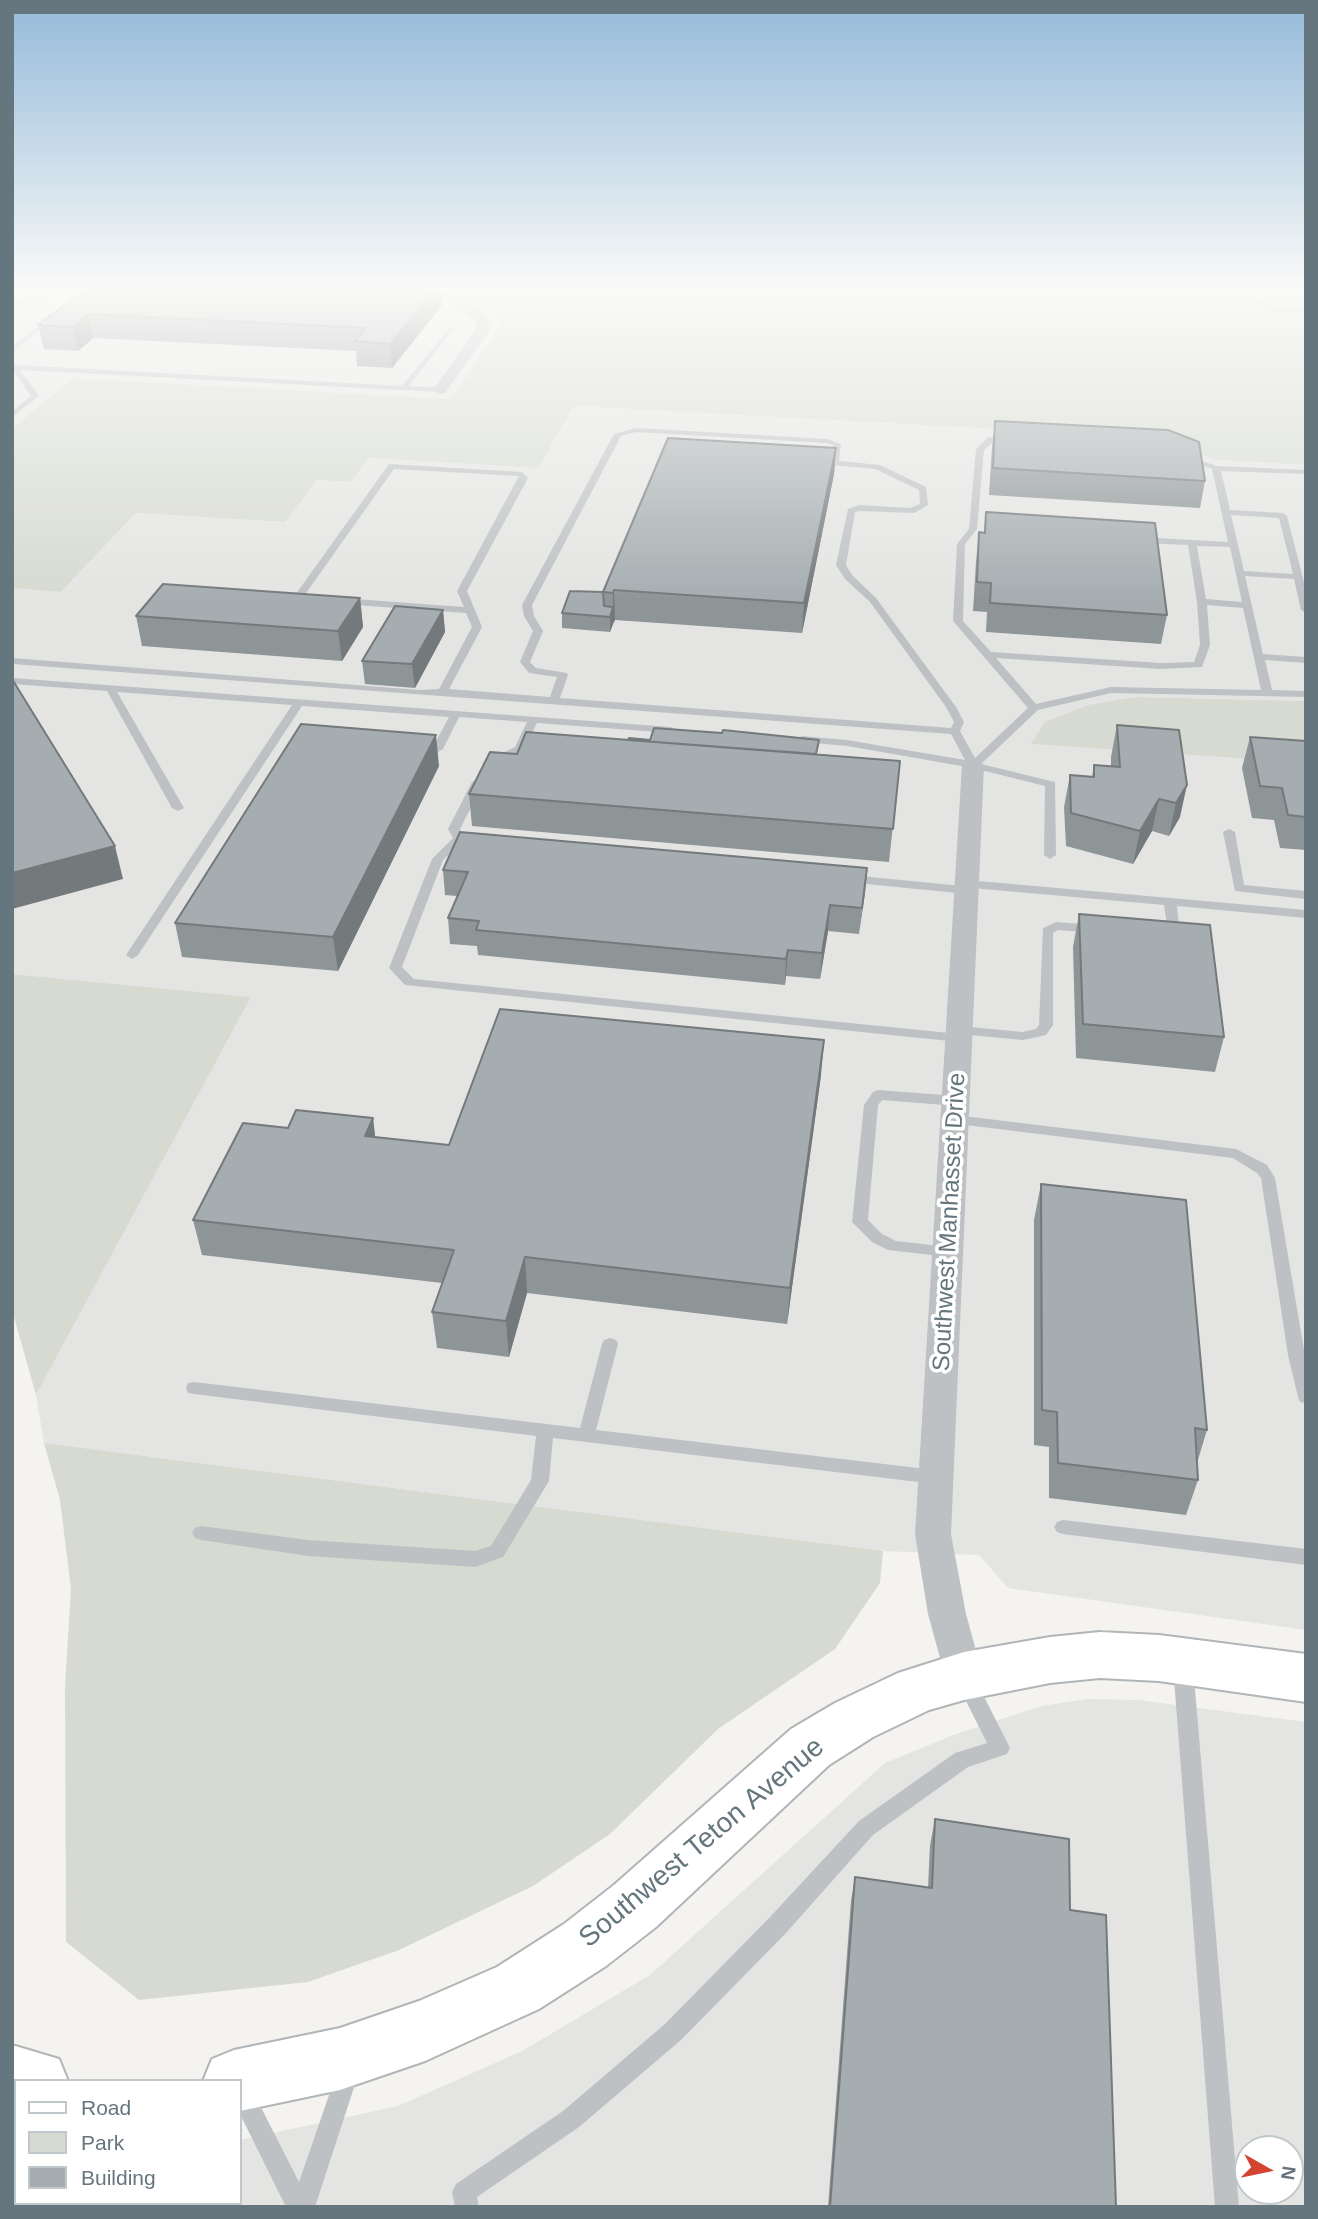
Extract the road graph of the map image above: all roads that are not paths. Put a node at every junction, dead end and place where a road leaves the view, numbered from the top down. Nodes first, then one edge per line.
1 (34, 395) edge
2 (12, 415) edge
3 (1017, 441) edge
4 (1173, 453) edge
5 (1216, 468) junction
6 (1306, 472) edge
7 (1226, 512) junction
8 (973, 529) junction
9 (987, 530) edge
10 (1124, 539) edge
11 (1192, 543) junction
12 (1233, 545) junction
13 (1240, 573) junction
14 (1298, 577) junction
15 (1202, 602) junction
16 (1247, 605) junction
17 (469, 610) junction
18 (1306, 610) edge
19 (988, 655) junction
20 (1259, 657) junction
21 (1306, 660) edge
22 (12, 661) edge
23 (12, 681) edge
24 (110, 688) junction
25 (443, 692) junction
26 (1267, 692) junction
27 (1306, 694) edge
28 (554, 700) junction
29 (299, 702) junction
30 (1034, 708) junction
31 (455, 714) junction
32 (533, 719) junction
33 (683, 731) edge
34 (955, 731) junction
35 (277, 735) junction
36 (291, 737) edge
37 (793, 739) edge
38 (411, 746) edge
39 (974, 765) junction
40 (178, 808) dead end
41 (1229, 832) dead end
42 (459, 839) junction
43 (486, 842) edge
44 (1050, 855) dead end
45 (841, 878) edge
46 (967, 887) junction
47 (1306, 895) edge
48 (1170, 902) junction
49 (1306, 914) edge
50 (1110, 931) edge
51 (1150, 934) edge
52 (132, 955) dead end
53 (959, 1034) junction
54 (956, 1110) junction
55 (949, 1252) junction
56 (610, 1344) dead end
57 (194, 1388) dead end
58 (1306, 1397) edge
59 (545, 1430) junction
60 (586, 1435) junction
61 (936, 1477) junction
62 (1063, 1527) dead end
63 (201, 1533) dead end
64 (1306, 1558) edge
65 (1183, 1662) junction
66 (964, 1675) junction
67 (1306, 1678) edge
68 (355, 2054) junction
69 (242, 2079) edge
70 (242, 2094) edge
71 (301, 2207) edge
72 (467, 2207) edge
73 (1227, 2207) edge

1 - 2 lane
3 - 8 lane
4 - 5 lane
5 - 6 lane
5 - 7 lane
7 - 12 lane
7 - 14 lane
8 - 9 lane
8 - 19 lane
10 - 11 lane
11 - 12 lane
11 - 15 lane
12 - 13 lane
13 - 14 lane
13 - 16 lane
14 - 18 lane
15 - 16 lane
15 - 19 lane
16 - 20 lane
17 - 17 lane
17 - 25 lane
19 - 30 lane
20 - 21 lane
20 - 26 lane
22 - 25 lane
23 - 24 lane
24 - 29 lane
24 - 40 lane
25 - 28 lane
26 - 27 lane
26 - 30 lane
28 - 34 lane
28 - 34 lane
29 - 31 lane
29 - 35 lane
30 - 39 lane
31 - 32 lane
31 - 38 lane
32 - 33 lane
32 - 42 lane
34 - 39 lane
35 - 36 lane
35 - 52 lane
37 - 39 lane
39 - 44 lane
39 - 46 street, Southwest Manhasset Drive
41 - 47 lane
42 - 43 lane
42 - 53 lane
45 - 46 lane
46 - 48 lane
46 - 53 street, Southwest Manhasset Drive
48 - 49 lane
48 - 51 lane
50 - 53 lane
53 - 54 street, Southwest Manhasset Drive
54 - 55 street, Southwest Manhasset Drive
54 - 55 lane
54 - 58 lane
55 - 61 street, Southwest Manhasset Drive
56 - 60 lane
57 - 59 lane
59 - 60 lane
59 - 63 lane
60 - 61 lane
61 - 66 street, Southwest Manhasset Drive
62 - 64 lane
65 - 66 street, Southwest Teton Avenue
65 - 67 street, Southwest Teton Avenue
65 - 73 lane
66 - 68 street, Southwest Teton Avenue
66 - 72 lane
68 - 69 street, Southwest Teton Avenue
68 - 71 lane
70 - 71 lane

